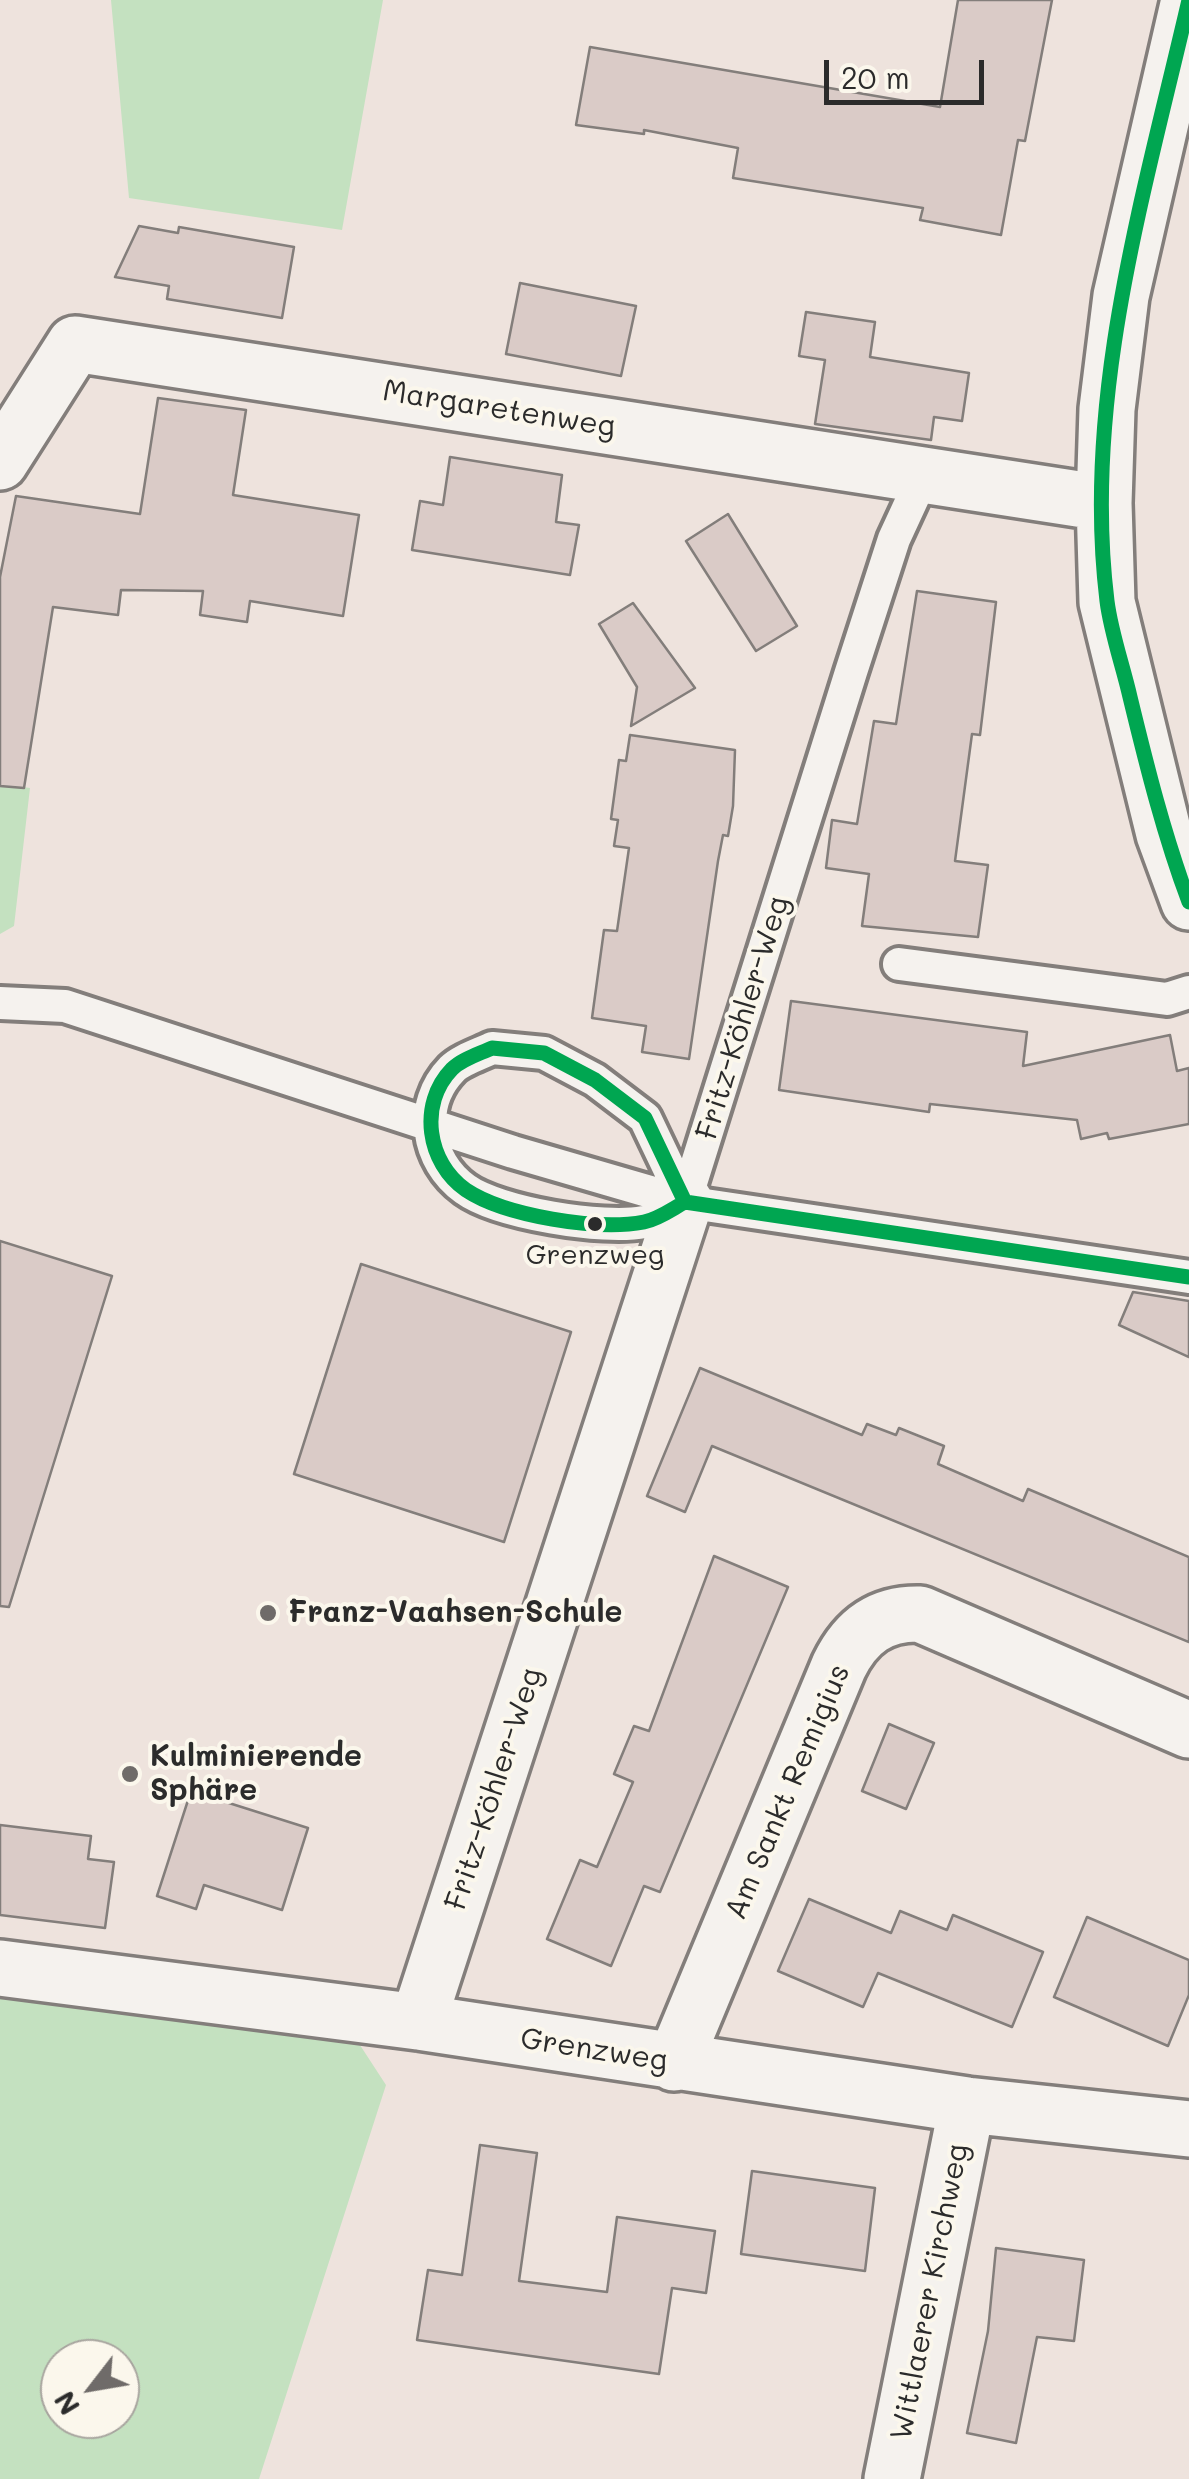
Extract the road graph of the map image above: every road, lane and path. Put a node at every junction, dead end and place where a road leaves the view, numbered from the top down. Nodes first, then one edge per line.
1 (1189, 0) edge
2 (0, 462) edge
3 (924, 474) junction
4 (1104, 503) junction
5 (1189, 902) edge
6 (898, 964) dead end
7 (1189, 992) edge
8 (0, 1004) edge
9 (428, 1124) junction
10 (691, 1184) junction
11 (1189, 1276) edge
12 (1189, 1730) edge
13 (0, 1968) edge
14 (418, 2022) junction
15 (674, 2063) junction
16 (967, 2105) junction
17 (1189, 2129) edge
18 (892, 2479) edge

1 - 4 street
2 - 3 street, Margaretenweg
3 - 4 street
3 - 10 lane, Fritz-Köhler-Weg
4 - 5 street
6 - 7 lane
8 - 9 lane
9 - 10 lane
9 - 10 lane
9 - 10 lane
10 - 11 lane
10 - 14 street, Fritz-Köhler-Weg
12 - 15 street, Am Sankt Remigius
13 - 14 street, Grenzweg
14 - 15 street, Grenzweg
15 - 16 street, Grenzweg
16 - 17 street, Grenzweg
16 - 18 street, Wittlaerer Kirchweg

